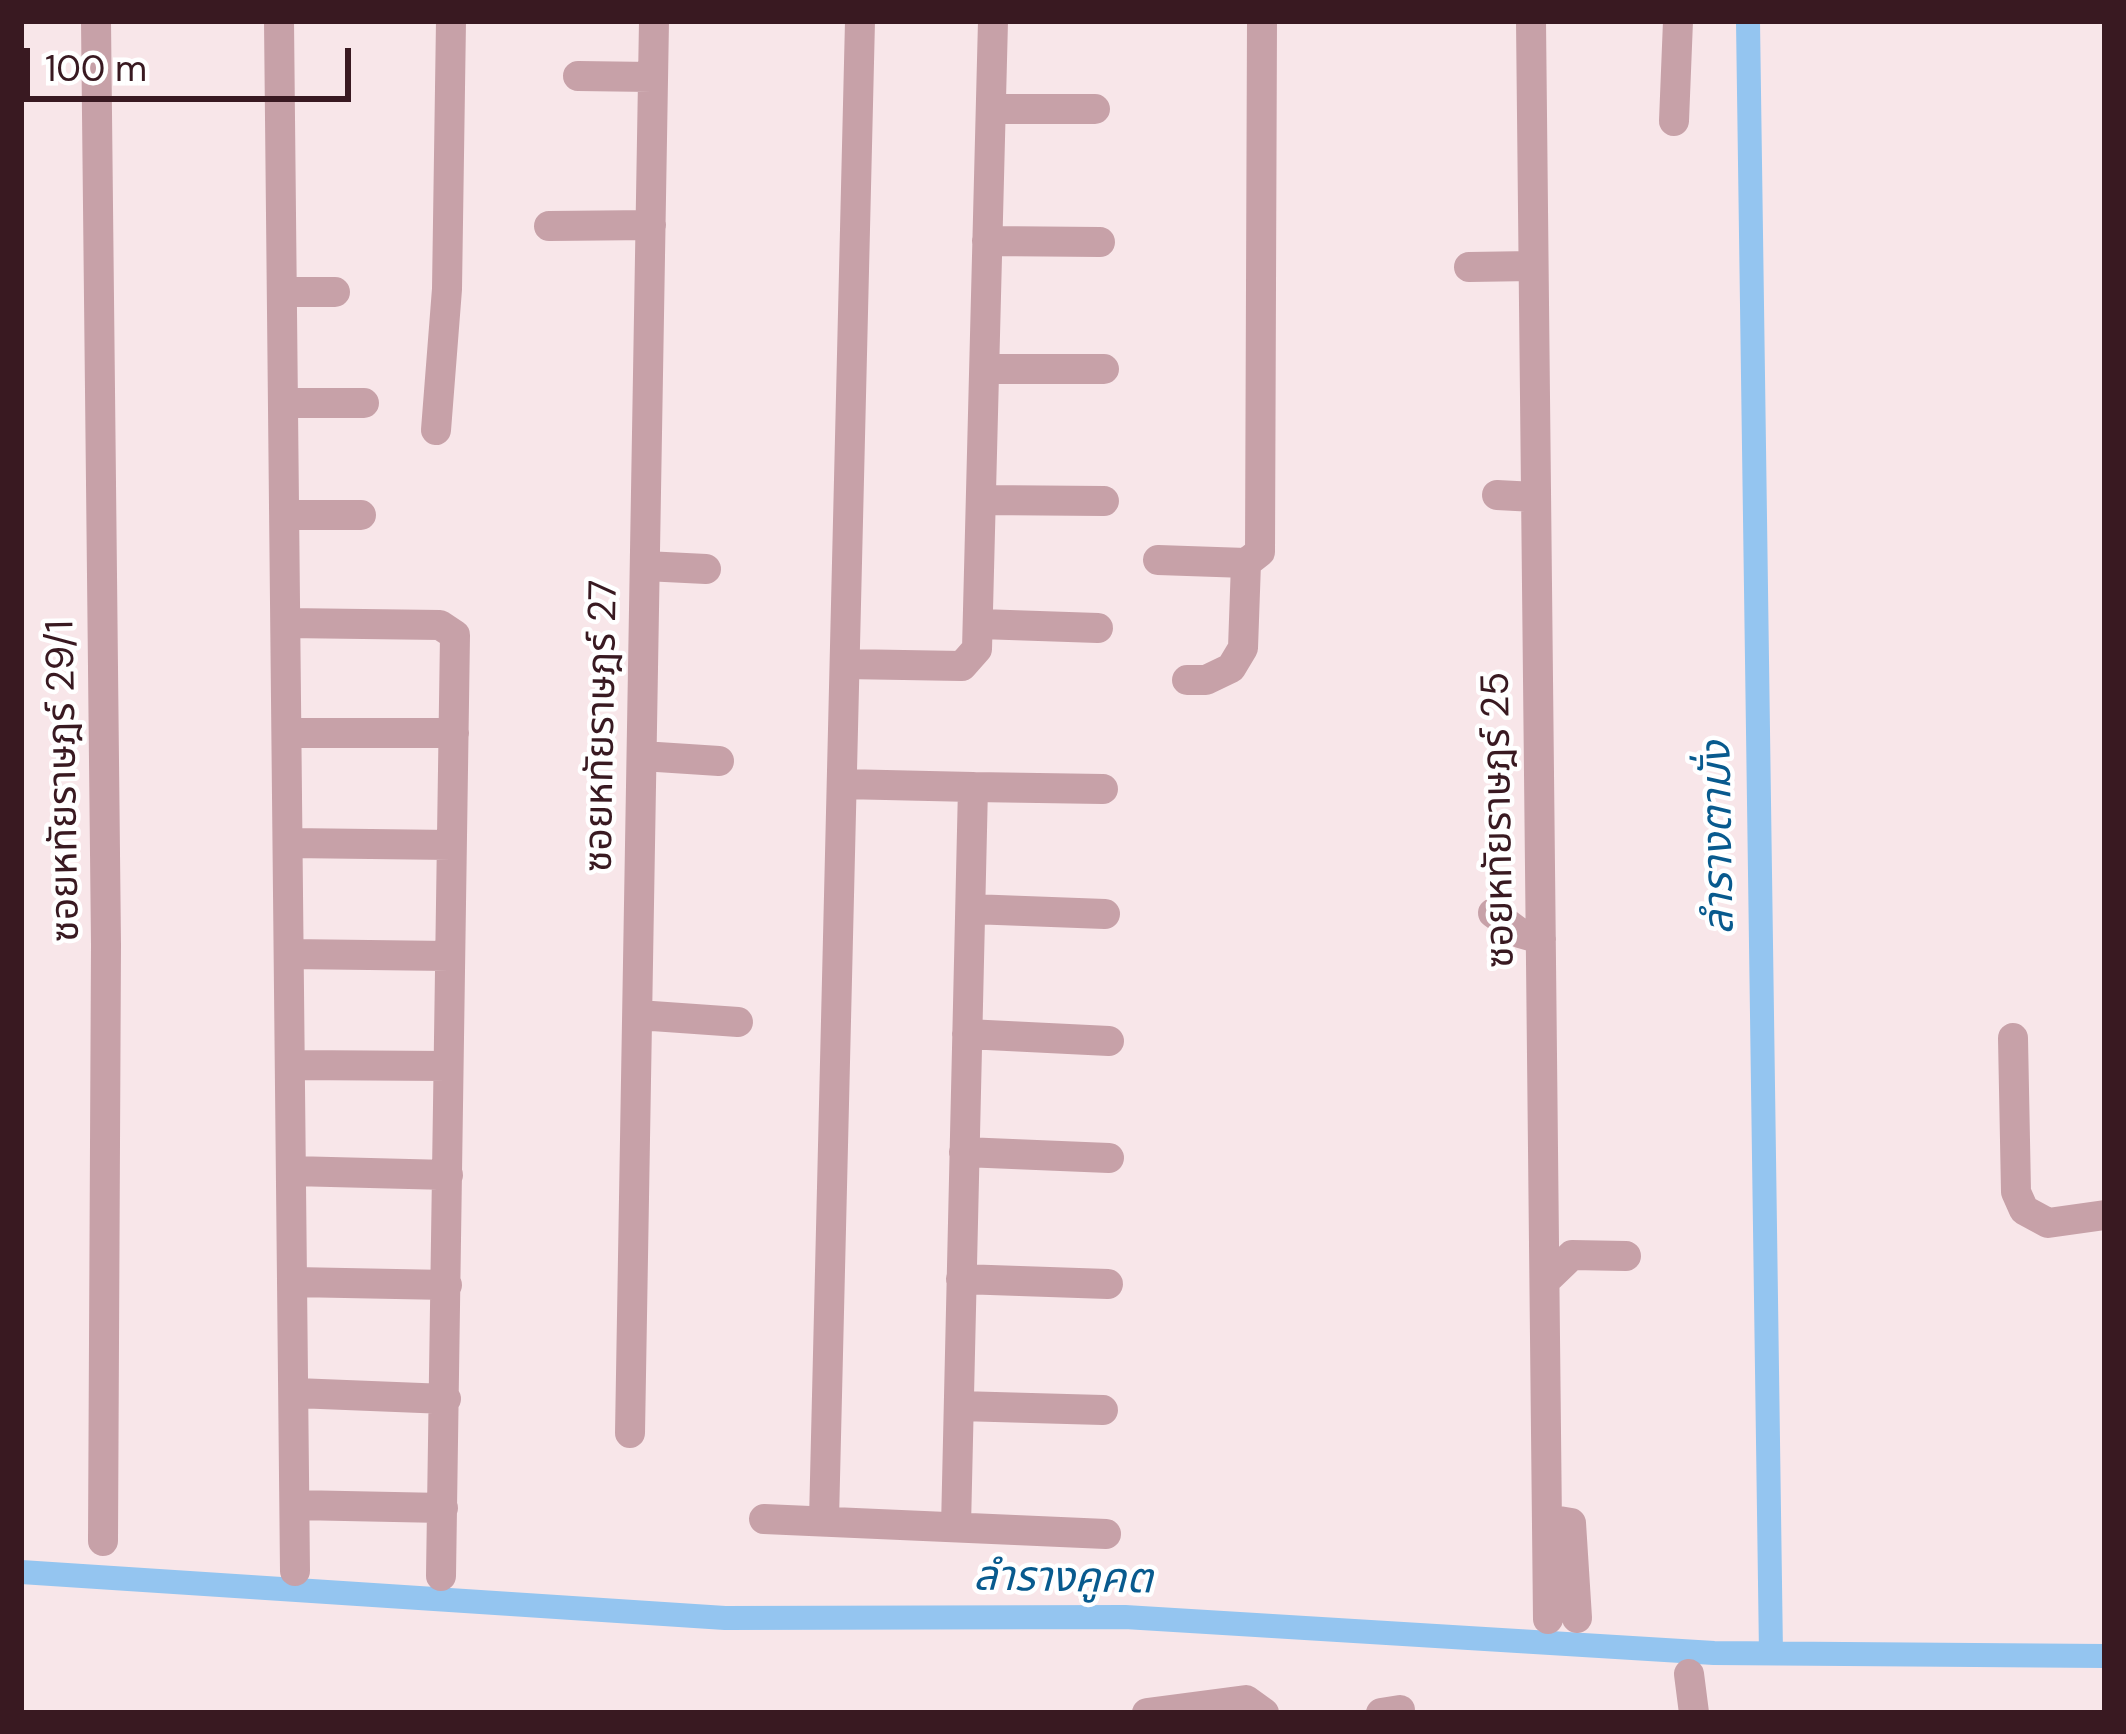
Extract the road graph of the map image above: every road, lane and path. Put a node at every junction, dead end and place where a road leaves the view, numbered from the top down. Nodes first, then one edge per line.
1 (96, 21) edge
2 (279, 21) edge
3 (451, 21) edge
4 (654, 21) edge
5 (860, 21) edge
6 (993, 21) edge
7 (1262, 21) edge
8 (1531, 21) edge
9 (1678, 21) edge
10 (578, 76) dead end
11 (652, 76) junction
12 (991, 109) junction
13 (1095, 109) dead end
14 (1674, 121) dead end
15 (549, 226) dead end
16 (651, 226) junction
17 (987, 241) junction
18 (1100, 242) dead end
19 (1469, 266) dead end
20 (1532, 266) junction
21 (282, 292) junction
22 (335, 292) dead end
23 (985, 369) junction
24 (1104, 369) dead end
25 (284, 403) junction
26 (364, 403) dead end
27 (436, 430) dead end
28 (1497, 495) dead end
29 (1535, 497) junction
30 (981, 500) junction
31 (1105, 501) dead end
32 (285, 514) junction
33 (362, 515) dead end
34 (1158, 560) dead end
35 (1246, 563) junction
36 (645, 566) junction
37 (706, 569) dead end
38 (286, 623) junction
39 (980, 624) junction
40 (1098, 628) dead end
41 (844, 664) junction
42 (1186, 680) dead end
43 (287, 734) junction
44 (454, 734) junction
45 (642, 756) junction
46 (719, 761) dead end
47 (842, 784) junction
48 (973, 787) junction
49 (1103, 789) dead end
50 (290, 844) junction
51 (451, 844) junction
52 (971, 909) junction
53 (1493, 913) dead end
54 (1105, 914) dead end
55 (1541, 939) junction
56 (290, 954) junction
57 (449, 956) junction
58 (638, 1015) junction
59 (738, 1022) dead end
60 (967, 1034) junction
61 (2013, 1038) dead end
62 (1109, 1041) dead end
63 (291, 1065) junction
64 (448, 1066) junction
65 (964, 1152) junction
66 (1109, 1158) dead end
67 (292, 1171) junction
68 (448, 1175) junction
69 (2105, 1215) edge
70 (1544, 1220) junction
71 (1572, 1255) junction
72 (1626, 1256) dead end
73 (961, 1279) junction
74 (1545, 1281) junction
75 (294, 1282) junction
76 (1108, 1284) dead end
77 (447, 1285) junction
78 (296, 1394) junction
79 (446, 1399) junction
80 (959, 1406) junction
81 (1103, 1410) dead end
82 (630, 1433) dead end
83 (296, 1505) junction
84 (442, 1508) junction
85 (764, 1519) dead end
86 (824, 1520) junction
87 (956, 1527) junction
88 (1106, 1534) dead end
89 (104, 1541) dead end
90 (295, 1571) dead end
91 (441, 1576) dead end
92 (1563, 1618) dead end
93 (1689, 1674) dead end
94 (1147, 1713) edge
95 (1264, 1713) edge
96 (1694, 1713) edge

1 - 89 street, ซอยหทัยราษฎร์ 29/1
2 - 21 street
3 - 27 street
4 - 11 street, ซอยหทัยราษฎร์ 27
5 - 41 street
6 - 12 street
7 - 35 street
8 - 20 street, ซอยหทัยราษฎร์ 25
9 - 14 street
10 - 11 street
11 - 16 street, ซอยหทัยราษฎร์ 27
12 - 13 street
12 - 17 street
15 - 16 street
16 - 36 street, ซอยหทัยราษฎร์ 27
17 - 18 street
17 - 23 street
19 - 20 street
20 - 29 street, ซอยหทัยราษฎร์ 25
21 - 22 street
21 - 25 street
23 - 24 street
23 - 30 street
25 - 26 street
25 - 32 street
28 - 29 street
29 - 55 street, ซอยหทัยราษฎร์ 25
30 - 31 street
30 - 39 street
32 - 33 street
32 - 38 street
34 - 35 street
35 - 42 street
36 - 37 street
36 - 45 street, ซอยหทัยราษฎร์ 27
38 - 43 street
38 - 44 street
39 - 40 street
39 - 41 street
41 - 47 street
43 - 44 street
43 - 50 street
44 - 51 street
45 - 46 street
45 - 58 street, ซอยหทัยราษฎร์ 27
47 - 48 street
47 - 86 street
48 - 49 street
48 - 52 street
50 - 51 street
50 - 56 street
51 - 57 street
52 - 54 street
52 - 60 street
53 - 55 street
55 - 70 street, ซอยหทัยราษฎร์ 25
56 - 57 street
56 - 63 street
57 - 64 street
58 - 59 street
58 - 82 street, ซอยหทัยราษฎร์ 27
60 - 62 street
60 - 65 street
61 - 69 street
63 - 64 street
63 - 67 street
64 - 68 street
65 - 66 street
65 - 73 street
67 - 68 street
67 - 75 street
68 - 77 street
70 - 71 street
70 - 74 street, ซอยหทัยราษฎร์ 25
71 - 72 street
71 - 74 street
73 - 76 street
73 - 80 street
74 - 92 street, ซอยหทัยราษฎร์ 25
75 - 77 street
75 - 78 street
77 - 79 street
78 - 79 street
78 - 83 street
79 - 84 street
80 - 81 street
80 - 87 street
83 - 84 street
83 - 90 street
84 - 91 street
85 - 86 street
86 - 87 street
87 - 88 street
93 - 96 street
94 - 95 street

